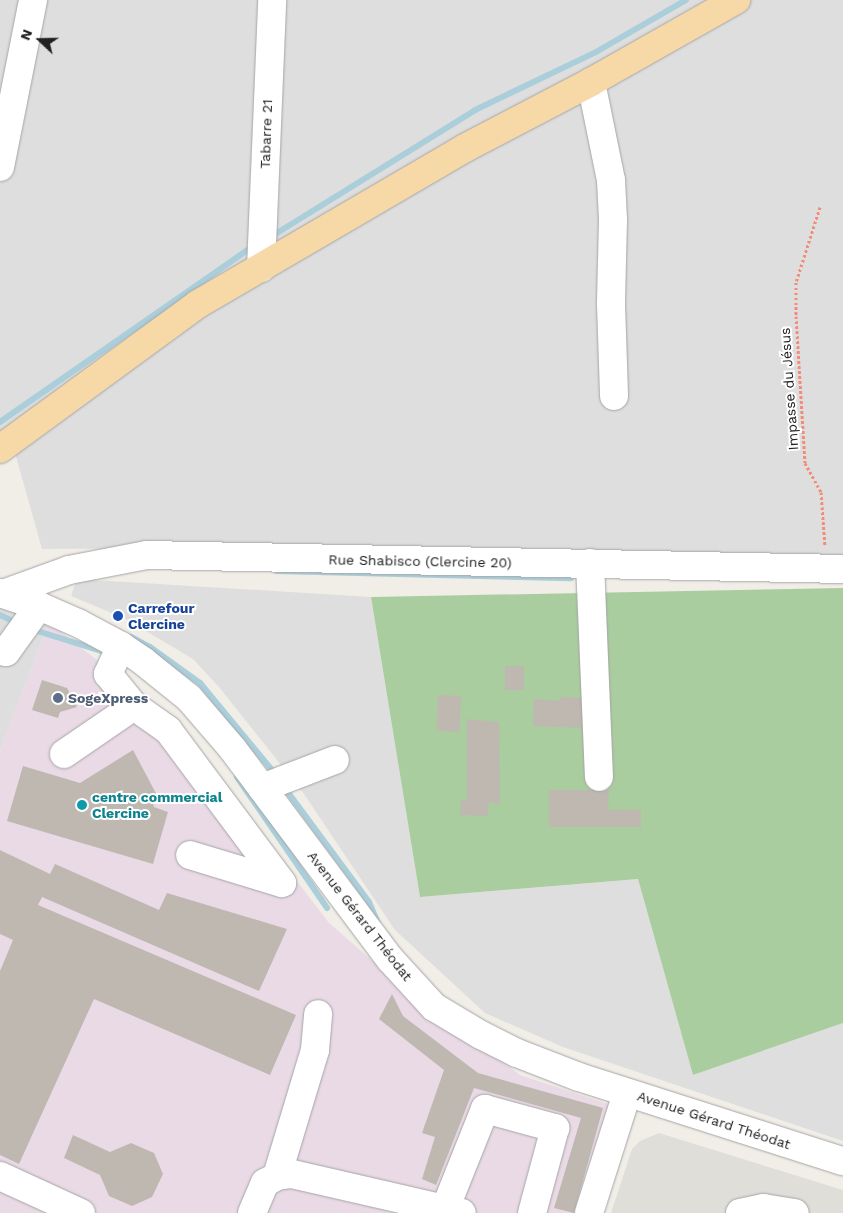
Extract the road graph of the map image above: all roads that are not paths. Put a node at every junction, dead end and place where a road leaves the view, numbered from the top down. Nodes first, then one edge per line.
1 (33, 0) edge
2 (272, 0) edge
3 (736, 0) edge
4 (591, 82) junction
5 (0, 167) edge
6 (261, 268) junction
7 (614, 396) dead end
8 (0, 449) edge
9 (590, 563) junction
10 (835, 569) edge
11 (2, 594) edge
12 (39, 606) junction
13 (121, 646) junction
14 (0, 651) edge
15 (134, 706) junction
16 (64, 754) dead end
17 (335, 760) dead end
18 (599, 776) dead end
19 (262, 788) junction
20 (190, 855) dead end
21 (318, 1014) dead end
22 (627, 1093) junction
23 (843, 1161) edge
24 (0, 1176) edge
25 (277, 1176) junction
26 (453, 1211) edge
27 (81, 1213) edge
28 (252, 1213) edge
29 (532, 1213) edge
30 (589, 1213) edge
31 (740, 1213) edge
32 (795, 1213) edge

1 - 5 street
2 - 6 street, Tabarre 21
3 - 4 main road
4 - 6 main road
4 - 7 street
6 - 8 main road
9 - 10 street, Rue Shabisco (Clercine 20)
9 - 11 street, Rue Shabisco (Clercine 20)
9 - 18 street
11 - 12 street, Avenue Gérard Théodat
12 - 13 street, Avenue Gérard Théodat
12 - 14 street
13 - 15 street
13 - 19 street, Avenue Gérard Théodat
15 - 16 street
15 - 20 street
17 - 19 street
19 - 22 street, Avenue Gérard Théodat
21 - 25 street
22 - 23 street, Avenue Gérard Théodat
22 - 30 street
24 - 27 street
25 - 26 street
25 - 28 street
26 - 29 street
31 - 32 street

